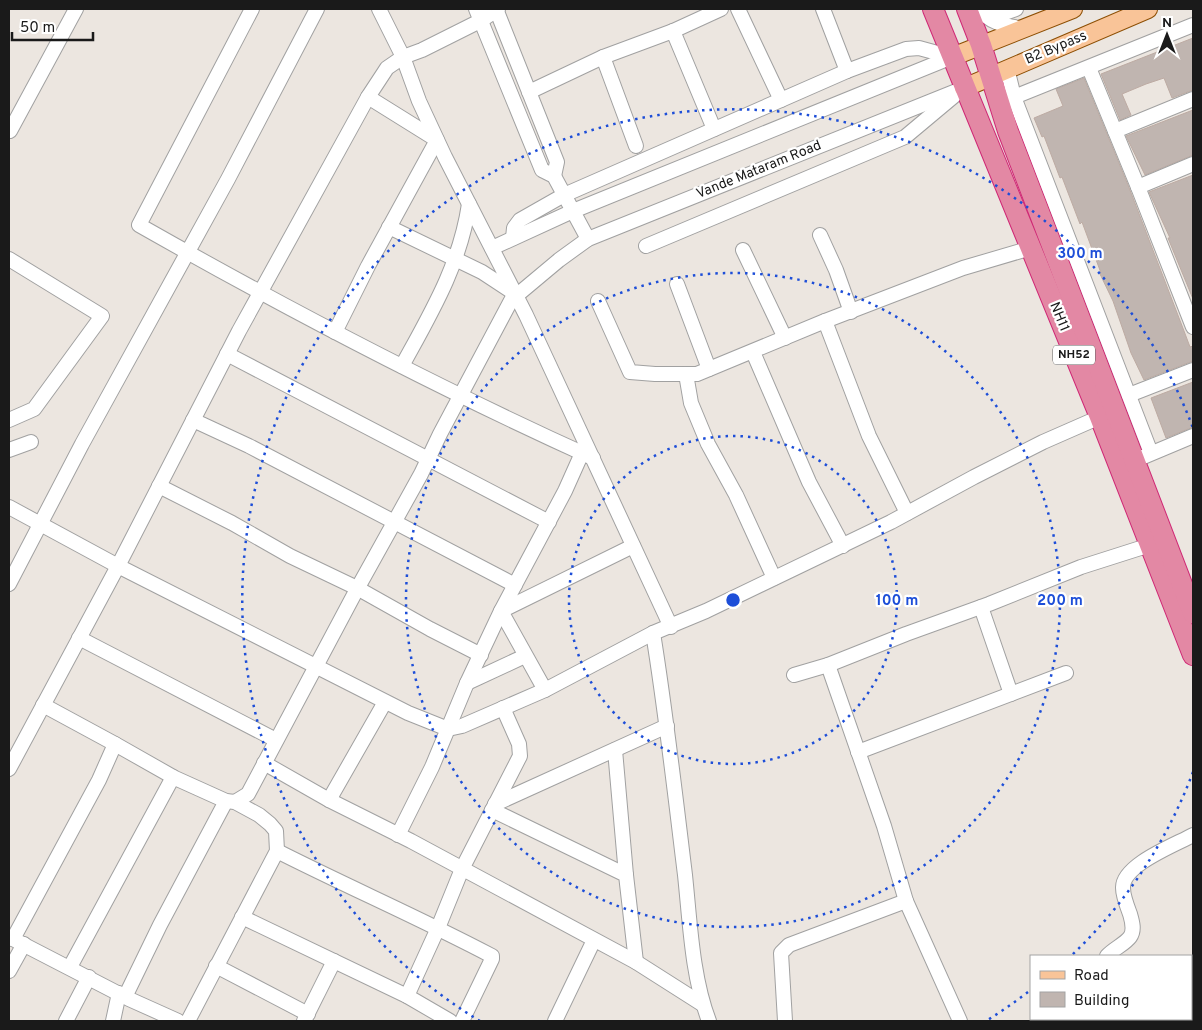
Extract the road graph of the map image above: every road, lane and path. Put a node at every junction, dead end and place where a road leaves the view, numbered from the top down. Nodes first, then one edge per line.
1 (76, 9) edge
2 (252, 9) edge
3 (317, 9) edge
4 (379, 9) edge
5 (497, 9) edge
6 (722, 9) edge
7 (738, 9) edge
8 (823, 9) edge
9 (932, 9) edge
10 (1016, 9) edge
11 (1073, 9) edge
12 (1148, 9) edge
13 (977, 10) edge
14 (479, 14) edge
15 (1193, 25) edge
16 (1025, 29) junction
17 (673, 31) junction
18 (981, 45) junction
19 (403, 57) junction
20 (603, 57) junction
21 (952, 57) junction
22 (1088, 68) junction
23 (847, 71) junction
24 (999, 72) junction
25 (964, 88) junction
26 (529, 92) junction
27 (368, 97) junction
28 (1014, 97) junction
29 (1193, 99) edge
30 (781, 100) junction
31 (714, 129) junction
32 (10, 131) dead end
33 (1115, 131) junction
34 (437, 140) junction
35 (636, 146) dead end
36 (1193, 164) edge
37 (554, 176) junction
38 (1138, 187) junction
39 (564, 195) junction
40 (469, 204) junction
41 (573, 211) junction
42 (389, 227) junction
43 (820, 235) dead end
44 (514, 238) junction
45 (588, 239) junction
46 (646, 246) dead end
47 (492, 248) junction
48 (1031, 248) junction
49 (744, 250) dead end
50 (187, 252) junction
51 (9, 259) edge
52 (456, 259) junction
53 (677, 284) dead end
54 (260, 292) junction
55 (516, 295) junction
56 (598, 301) dead end
57 (1189, 304) edge
58 (851, 312) junction
59 (825, 321) junction
60 (1193, 327) edge
61 (336, 332) junction
62 (785, 338) junction
63 (753, 352) junction
64 (227, 354) junction
65 (402, 366) junction
66 (710, 369) junction
67 (1193, 370) edge
68 (686, 374) junction
69 (460, 394) junction
70 (1129, 396) junction
71 (1100, 417) junction
72 (9, 420) edge
73 (193, 420) junction
74 (1193, 436) edge
75 (31, 442) dead end
76 (9, 450) edge
77 (588, 456) junction
78 (428, 458) junction
79 (1135, 460) junction
80 (159, 486) junction
81 (9, 507) edge
82 (907, 514) junction
83 (394, 522) junction
84 (549, 522) junction
85 (40, 524) junction
86 (1150, 545) junction
87 (633, 546) junction
88 (843, 546) junction
89 (118, 566) junction
90 (774, 578) junction
91 (9, 584) edge
92 (515, 585) junction
93 (357, 588) junction
94 (1191, 602) edge
95 (981, 608) junction
96 (501, 611) junction
97 (671, 626) junction
98 (653, 633) junction
99 (79, 638) junction
100 (481, 655) junction
101 (1193, 655) edge
102 (526, 656) junction
103 (828, 666) junction
104 (317, 667) junction
105 (1066, 673) dead end
106 (794, 675) dead end
107 (467, 683) junction
108 (545, 690) junction
109 (1011, 694) junction
110 (385, 702) junction
111 (43, 705) junction
112 (503, 708) junction
113 (667, 726) junction
114 (448, 729) junction
115 (276, 740) junction
116 (115, 744) junction
117 (615, 750) junction
118 (858, 752) junction
119 (264, 763) junction
120 (9, 769) edge
121 (173, 776) junction
122 (329, 800) junction
123 (230, 802) junction
124 (494, 807) junction
125 (398, 835) junction
126 (1193, 835) edge
127 (277, 851) junction
128 (462, 869) junction
129 (626, 875) junction
130 (906, 901) junction
131 (242, 917) junction
132 (438, 928) junction
133 (15, 940) edge
134 (594, 940) junction
135 (1108, 955) edge
136 (334, 961) junction
137 (636, 962) junction
138 (216, 966) junction
139 (70, 967) junction
140 (9, 971) edge
141 (89, 977) junction
142 (122, 995) junction
143 (407, 996) junction
144 (702, 1004) junction
145 (306, 1018) edge
146 (66, 1021) edge
147 (113, 1021) edge
148 (178, 1021) edge
149 (188, 1021) edge
150 (450, 1021) edge
151 (462, 1021) edge
152 (555, 1021) edge
153 (709, 1021) edge
154 (785, 1021) edge
155 (960, 1021) edge

1 - 32 street
2 - 50 street
3 - 50 street
4 - 19 street
5 - 14 street
5 - 26 street
6 - 17 street
7 - 30 street
8 - 23 street
9 - 21 highway, NH11 / NH52
10 - 13 street
11 - 16 main road
12 - 24 main road, B2 Bypass
13 - 16 street
13 - 18 highway, NH52
14 - 19 street
14 - 37 street
15 - 22 street
16 - 18 main road
17 - 20 street
17 - 31 street
18 - 21 main road
18 - 24 highway, NH52
19 - 27 street
19 - 34 street
20 - 26 street
20 - 35 street
21 - 23 street
21 - 25 highway, NH11 / NH52
21 - 41 street
22 - 28 street
22 - 33 street
23 - 30 street
24 - 25 main road, B2 Bypass
24 - 28 street
24 - 79 highway, NH52
25 - 45 street, Vande Mataram Road
25 - 46 street
25 - 48 highway, NH11 / NH52
26 - 37 street
27 - 34 street
27 - 54 street
28 - 70 street
29 - 33 street
30 - 31 street
31 - 39 street
33 - 38 street
34 - 40 street
34 - 42 street
36 - 38 street
37 - 39 street
38 - 57 street
39 - 41 street
39 - 44 street
40 - 47 street
40 - 52 street
41 - 44 street
41 - 45 street
42 - 52 street
42 - 61 street
43 - 58 street
44 - 47 street
45 - 55 street, Vande Mataram Road
47 - 55 street
48 - 58 street
48 - 71 highway, NH11 / NH52
49 - 62 street
50 - 54 street
50 - 85 street
51 - 72 street
52 - 55 street
52 - 65 street
53 - 66 street
54 - 61 street
54 - 64 street
55 - 69 street
55 - 77 street
56 - 68 street
57 - 60 street
58 - 59 street
59 - 62 street
59 - 82 street
61 - 65 street
62 - 63 street
63 - 66 street
63 - 88 street
64 - 73 street
64 - 78 street
65 - 69 street
66 - 68 street
67 - 70 street
68 - 90 street
69 - 77 street
69 - 78 street
70 - 79 street
71 - 79 highway, NH11 / NH52
71 - 82 street
73 - 80 street
73 - 83 street
74 - 79 street
75 - 76 street
77 - 84 street
77 - 87 street
78 - 83 street
78 - 84 street
79 - 86 highway, NH11 / NH52
79 - 94 highway, NH52
80 - 89 street
80 - 93 street
81 - 85 street
82 - 88 street
83 - 92 street
83 - 93 street
84 - 92 street
85 - 89 street
85 - 91 street
86 - 95 street
86 - 101 highway, NH11 / NH52
87 - 96 street
87 - 97 street
88 - 90 street
89 - 99 street
89 - 104 street
90 - 97 street
92 - 96 street
93 - 100 street
93 - 104 street
95 - 103 street
95 - 109 street
96 - 100 street
96 - 102 street
97 - 98 street
98 - 108 street
98 - 113 street
99 - 111 street
99 - 115 street
100 - 107 street
102 - 107 street
102 - 108 street
103 - 106 street
103 - 118 street
104 - 110 street
104 - 115 street
105 - 109 street
107 - 114 street
108 - 112 street
109 - 118 street
110 - 114 street
110 - 122 street
111 - 116 street
111 - 120 street
112 - 114 street
112 - 124 street
113 - 117 street
113 - 144 street
114 - 125 street
115 - 119 street
116 - 121 street
116 - 133 street
117 - 124 street
117 - 129 street
118 - 130 street
119 - 122 street
119 - 123 street
121 - 123 street
121 - 139 street
122 - 125 street
123 - 127 street
123 - 142 street
124 - 128 street
124 - 129 street
125 - 128 street
126 - 135 street
127 - 131 street
127 - 132 street
128 - 132 street
128 - 134 street
129 - 137 street
130 - 154 street
130 - 155 street
131 - 136 street
131 - 138 street
132 - 143 street
132 - 151 street
133 - 139 street
133 - 140 street
134 - 137 street
134 - 152 street
136 - 143 street
136 - 145 street
137 - 144 street
138 - 145 street
138 - 149 street
139 - 141 street
141 - 142 street
141 - 146 street
142 - 147 street
142 - 148 street
143 - 150 street
144 - 153 street

